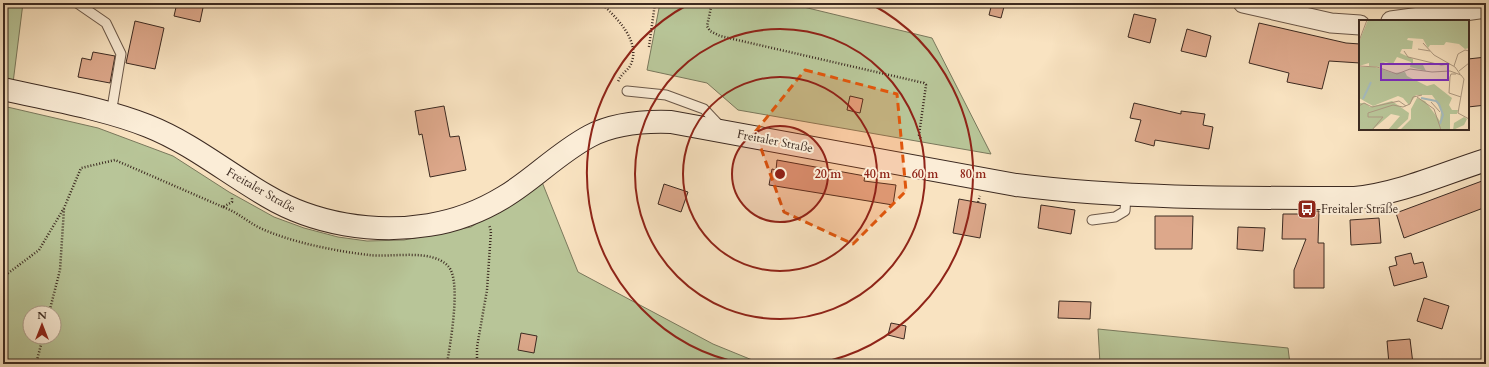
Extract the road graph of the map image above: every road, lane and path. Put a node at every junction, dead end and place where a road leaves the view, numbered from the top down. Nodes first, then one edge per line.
1 (77, 3) edge
2 (601, 3) edge
3 (655, 3) edge
4 (712, 3) edge
5 (1243, 3) edge
6 (1486, 8) edge
7 (1398, 20) edge
8 (1359, 25) edge
9 (649, 47) dead end
10 (3, 89) edge
11 (626, 91) joint
12 (111, 114) junction
13 (725, 132) junction
14 (921, 139) dead end
15 (1486, 160) edge
16 (233, 194) dead end
17 (1126, 195) junction
18 (223, 207) junction
19 (64, 208) junction
20 (1092, 220) dead end
21 (491, 231) dead end
22 (3, 278) edge
23 (51, 305) edge
24 (41, 345) edge
25 (36, 364) edge
26 (448, 364) edge
27 (477, 364) edge

1 - 12 lane
2 - 11 path
3 - 9 path
4 - 14 path
5 - 8 street
6 - 7 street
10 - 12 main road, Freitaler Straße
11 - 13 lane
12 - 13 main road, Freitaler Straße
13 - 17 main road, Freitaler Straße
15 - 17 main road, Freitaler Straße
16 - 18 path
17 - 20 lane
18 - 19 path
18 - 26 path
19 - 22 path
19 - 23 path
21 - 27 path
24 - 25 path

